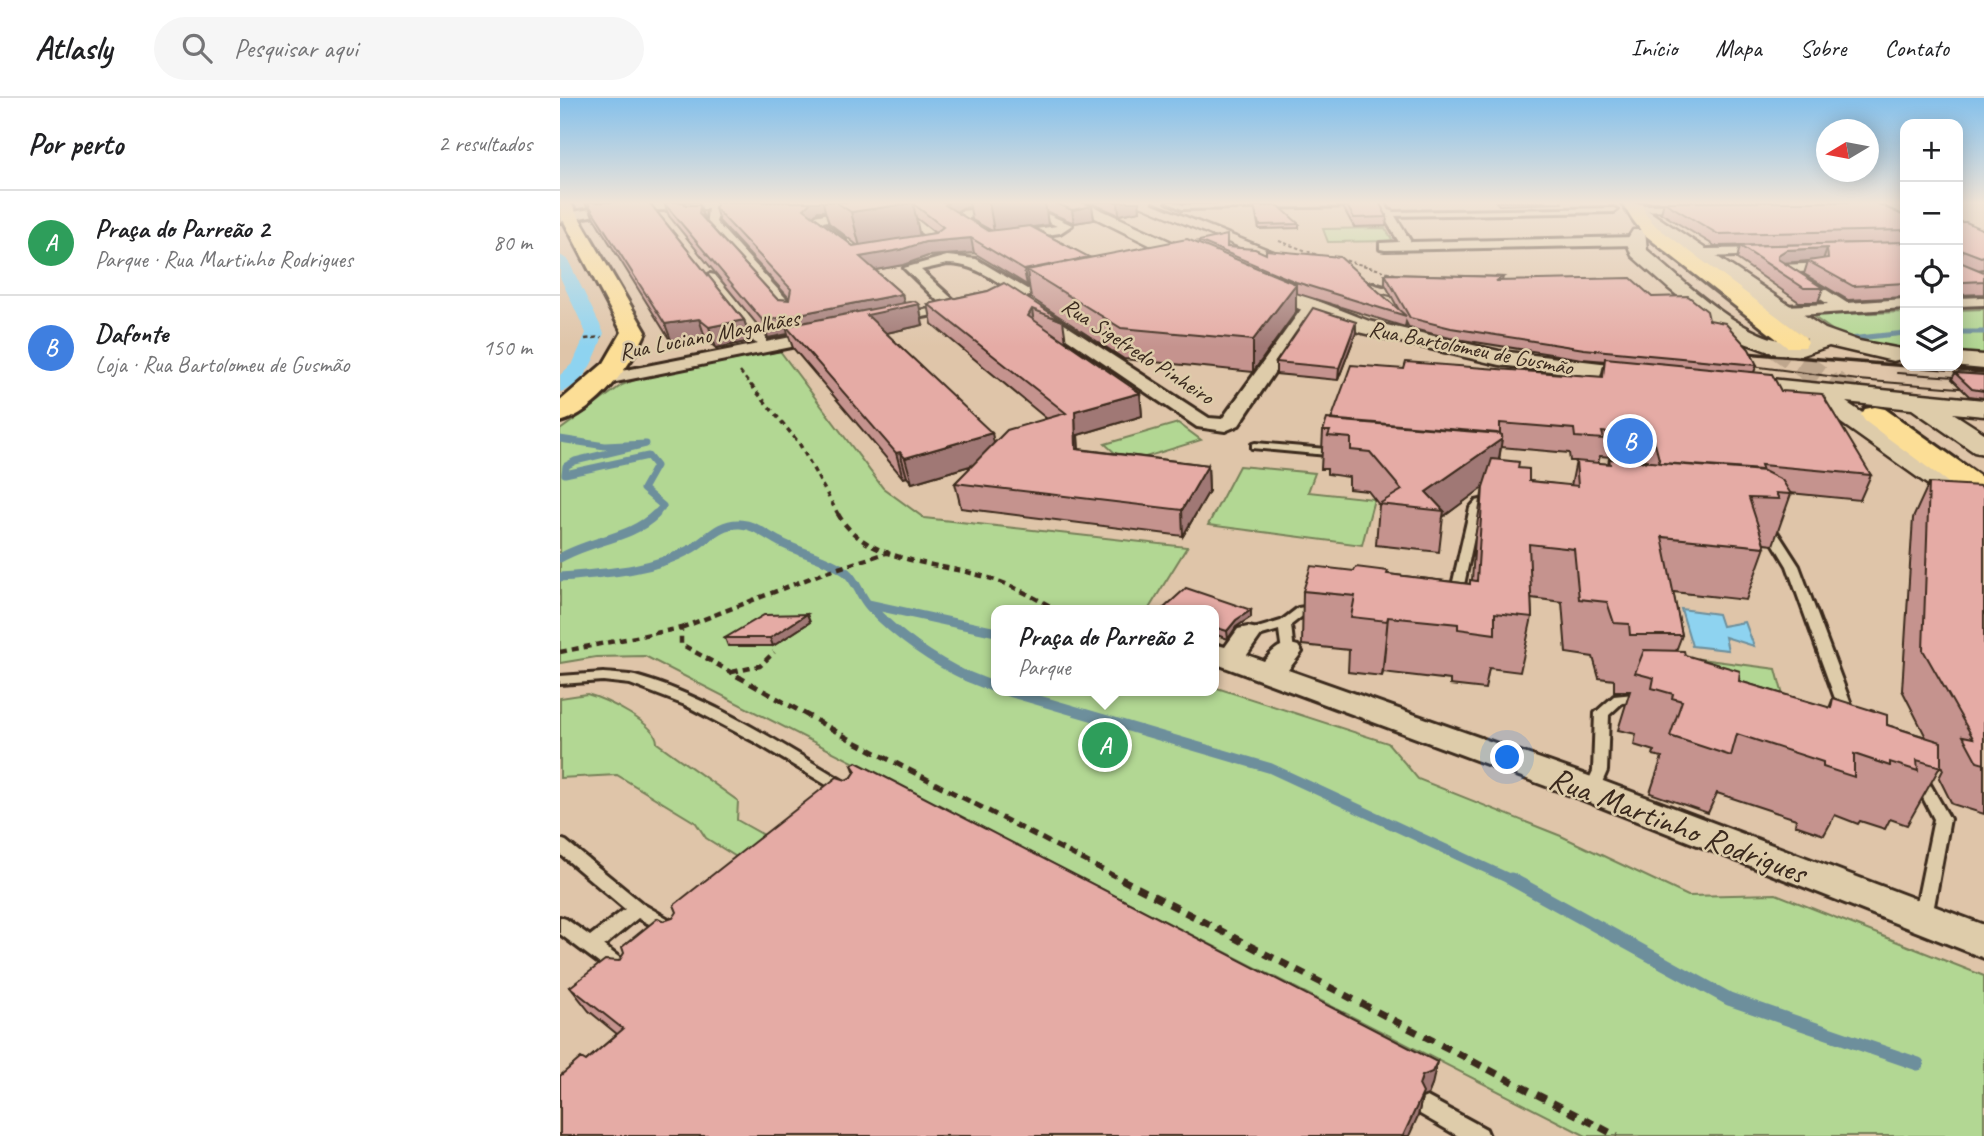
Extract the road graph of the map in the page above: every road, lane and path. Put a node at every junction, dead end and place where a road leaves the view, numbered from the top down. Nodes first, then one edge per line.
1 (587, 250) edge
2 (735, 250) edge
3 (850, 250) edge
4 (1175, 250) edge
5 (1303, 250) edge
6 (1639, 250) edge
7 (1654, 250) edge
8 (1678, 250) edge
9 (1698, 250) edge
10 (1783, 251) edge
11 (853, 253) edge
12 (1702, 253) junction
13 (1318, 256) junction
14 (1191, 258) junction
15 (1310, 258) edge
16 (698, 264) edge
17 (1165, 264) edge
18 (1900, 264) edge
19 (1367, 268) junction
20 (1359, 271) edge
21 (1405, 276) edge
22 (1088, 280) edge
23 (1018, 295) junction
24 (1984, 301) edge
25 (1963, 302) edge
26 (1900, 304) edge
27 (1310, 307) junction
28 (1843, 307) junction
29 (954, 308) junction
30 (789, 310) edge
31 (1784, 311) junction
32 (869, 326) edge
33 (843, 331) edge
34 (602, 337) dead end
35 (585, 339) dead end
36 (760, 339) edge
37 (1771, 343) tunnel mouth
38 (1810, 346) junction
39 (726, 355) junction
40 (1899, 355) edge
41 (1963, 360) edge
42 (1984, 362) edge
43 (606, 379) junction
44 (1679, 379) edge
45 (1706, 381) edge
46 (1812, 391) junction
47 (1984, 408) edge
48 (561, 413) edge
49 (1890, 414) junction
50 (1974, 439) edge
51 (1255, 446) dead end
52 (1348, 454) edge
53 (1984, 466) edge
54 (1984, 494) edge
55 (1507, 497) edge
56 (1748, 514) edge
57 (1984, 514) edge
58 (890, 552) junction
59 (1048, 605) edge
60 (1329, 610) edge
61 (1452, 612) edge
62 (1285, 624) junction
63 (681, 628) junction
64 (1230, 649) edge
65 (560, 652) edge
66 (774, 652) dead end
67 (1279, 662) junction
68 (731, 672) junction
69 (560, 680) edge
70 (1659, 697) edge
71 (1854, 731) edge
72 (1900, 775) edge
73 (1592, 790) junction
74 (854, 794) edge
75 (560, 845) edge
76 (637, 909) junction
77 (1923, 920) junction
78 (560, 924) edge
79 (680, 935) edge
80 (1984, 942) edge
81 (591, 946) junction
82 (629, 976) edge
83 (1427, 1107) dead end
84 (1479, 1136) edge
85 (1617, 1136) edge

1 - 43 main road
2 - 30 street
3 - 11 street
4 - 14 street, Rua Bartolomeu de Gusmão
5 - 13 path
6 - 38 street
7 - 37 main road
8 - 38 main road
9 - 12 street
10 - 12 street
12 - 31 street
13 - 15 path
13 - 19 path
14 - 17 street
14 - 27 street, Rua Bartolomeu de Gusmão
16 - 36 street
18 - 28 street
19 - 20 path
19 - 21 path
22 - 23 street
23 - 27 street, Rua Sigefredo Pinheiro
23 - 29 street
23 - 29 street
24 - 25 street
26 - 28 street
27 - 44 street, Rua Bartolomeu de Gusmão
28 - 31 street
29 - 32 street
31 - 38 street
33 - 39 street, Rua Luciano Magalhães
34 - 35 path
38 - 40 street
39 - 43 street, Rua Luciano Magalhães
39 - 58 path
41 - 42 street
43 - 48 main road
45 - 46 street
46 - 49 street
46 - 49 street
47 - 49 street
49 - 50 street
49 - 50 street
49 - 53 main road
49 - 54 main road
49 - 57 street
51 - 52 lane
55 - 61 lane
56 - 71 lane
58 - 59 path
58 - 63 path
60 - 62 lane
62 - 64 lane
62 - 67 lane
63 - 65 path
63 - 68 path
64 - 67 street, Rua Martinho Rodrigues
66 - 68 path
67 - 73 street, Rua Martinho Rodrigues
68 - 85 path
69 - 74 lane
70 - 73 lane
72 - 77 lane
73 - 77 street, Rua Martinho Rodrigues
75 - 76 lane
76 - 79 lane
76 - 81 lane
77 - 80 street, Rua Martinho Rodrigues
78 - 81 lane
81 - 82 lane
83 - 84 lane

